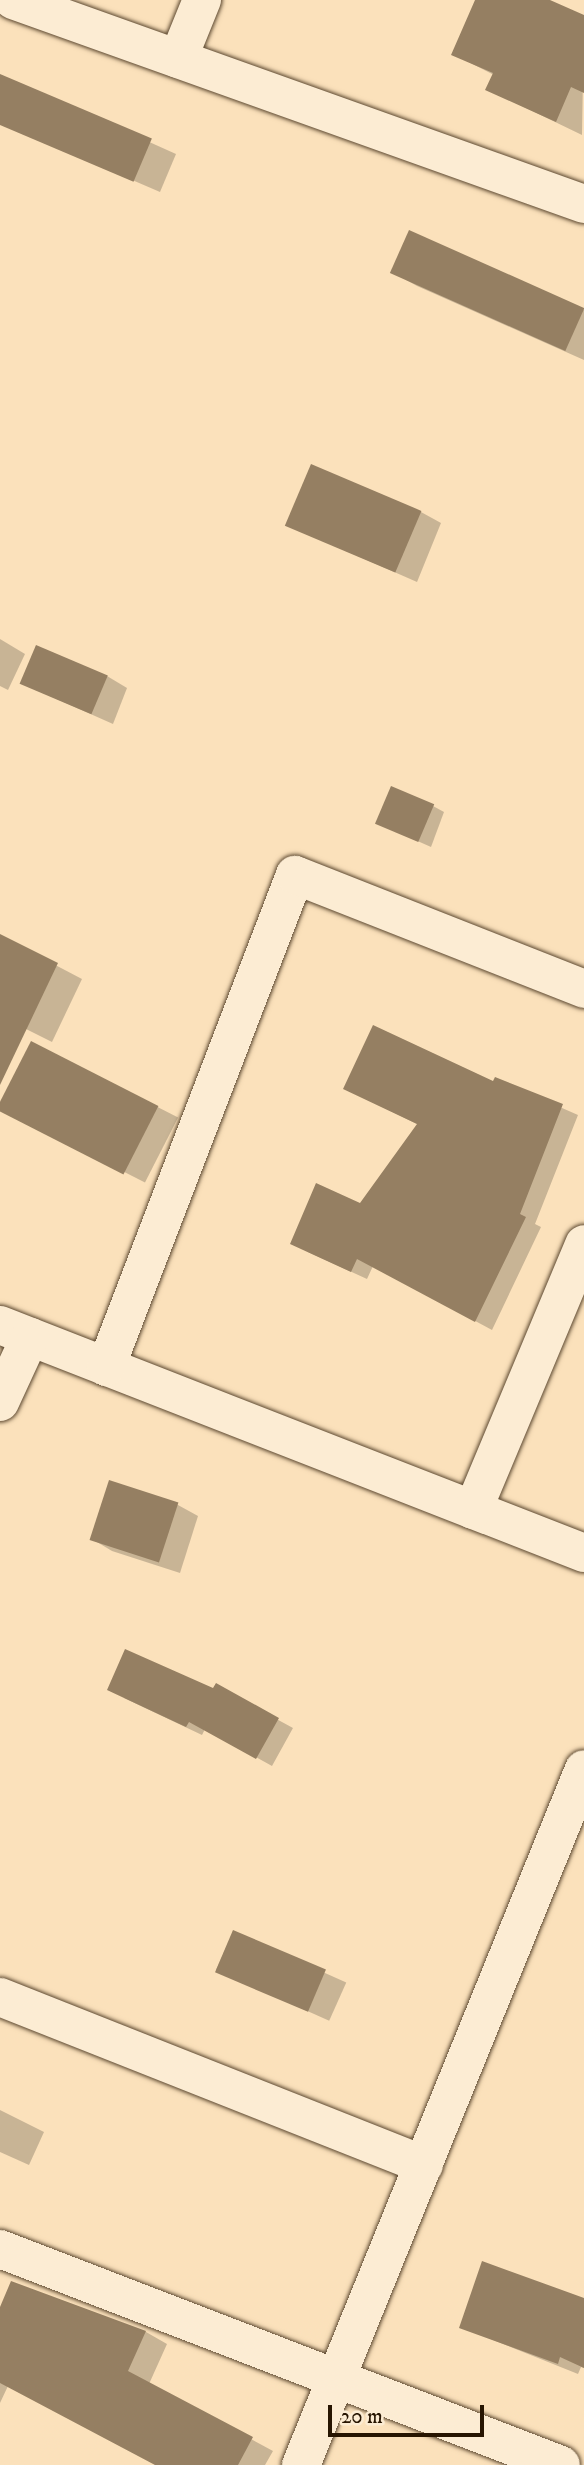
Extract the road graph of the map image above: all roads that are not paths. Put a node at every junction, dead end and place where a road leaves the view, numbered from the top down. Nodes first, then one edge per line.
1 (13, 0) edge
2 (202, 0) edge
3 (178, 59) junction
4 (584, 204) edge
5 (584, 989) edge
6 (584, 1244) edge
7 (15, 1331) edge
8 (106, 1367) junction
9 (0, 1402) edge
10 (473, 1510) junction
11 (584, 1553) edge
12 (584, 1769) edge
13 (0, 1997) edge
14 (424, 2165) junction
15 (0, 2249) edge
16 (337, 2379) junction
17 (301, 2465) edge
18 (561, 2465) edge

1 - 3 street
2 - 3 street
3 - 4 street
5 - 8 street
6 - 10 street
7 - 8 street
7 - 9 street
8 - 10 street
10 - 11 street
12 - 14 street
13 - 14 street
14 - 16 street
15 - 16 street
16 - 17 street
16 - 18 street

